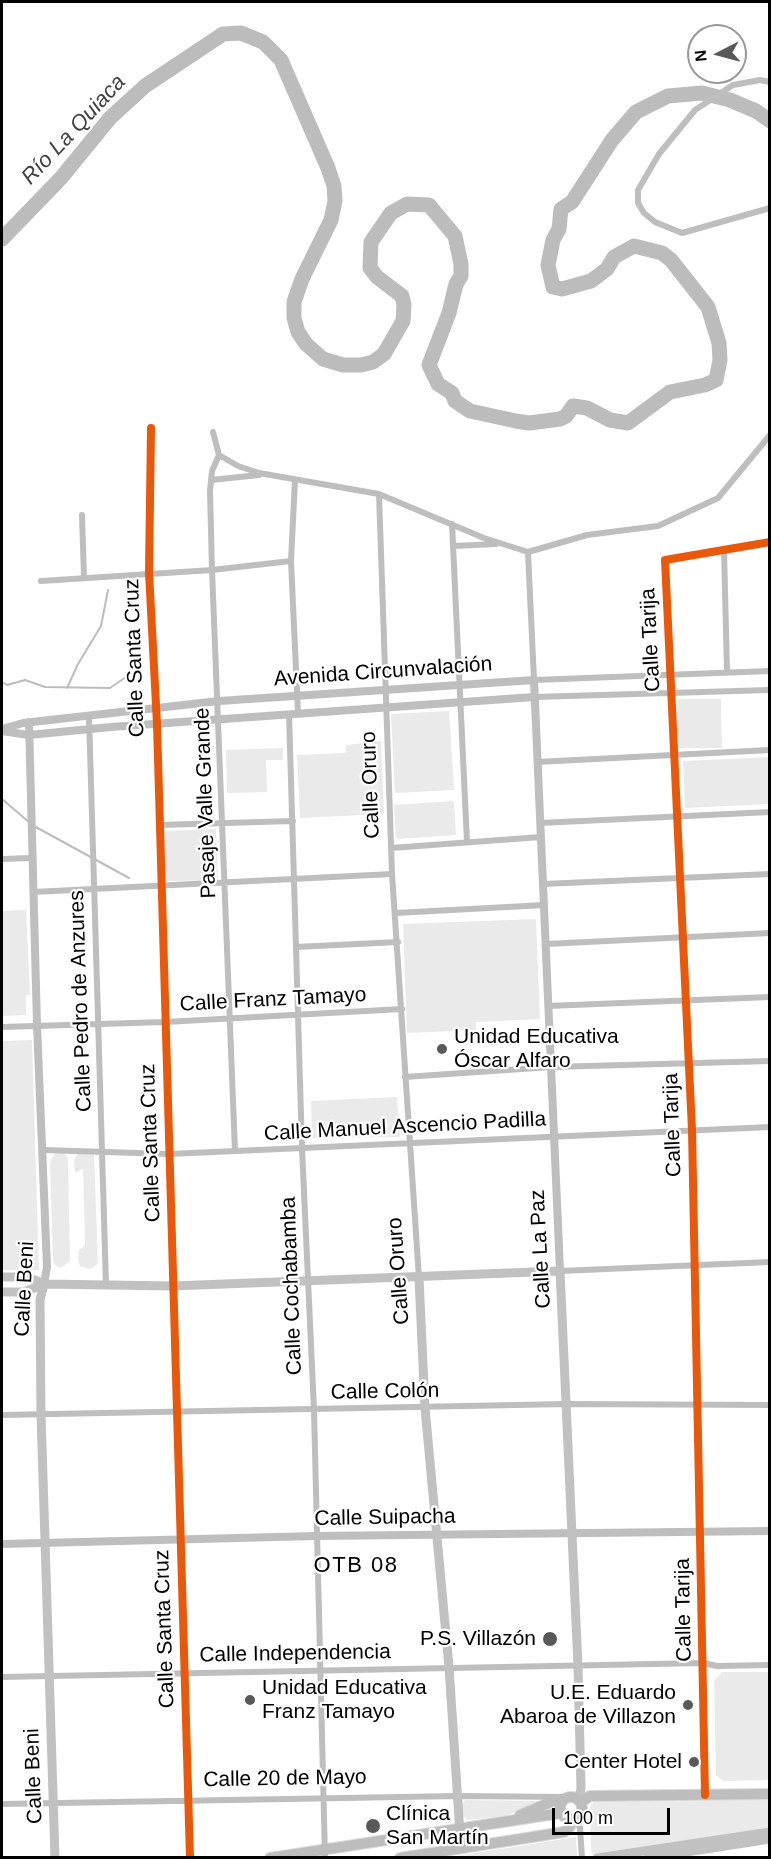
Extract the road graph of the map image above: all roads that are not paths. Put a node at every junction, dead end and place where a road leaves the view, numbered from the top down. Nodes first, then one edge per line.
1 (770, 82) edge
2 (770, 208) edge
3 (151, 428) dead end
4 (213, 432) dead end
5 (770, 435) edge
6 (219, 455) junction
7 (266, 475) junction
8 (212, 480) junction
9 (295, 480) junction
10 (379, 494) junction
11 (82, 515) dead end
12 (452, 525) junction
13 (770, 542) edge
14 (503, 544) junction
15 (453, 546) junction
16 (724, 550) junction
17 (528, 552) junction
18 (291, 561) junction
19 (212, 570) junction
20 (149, 572) junction
21 (84, 577) junction
22 (41, 581) dead end
23 (770, 670) edge
24 (727, 672) junction
25 (671, 674) junction
26 (534, 680) junction
27 (459, 685) junction
28 (386, 690) junction
29 (770, 690) edge
30 (672, 693) junction
31 (297, 695) junction
32 (534, 697) junction
33 (219, 702) junction
34 (460, 702) junction
35 (386, 707) junction
36 (156, 709) junction
37 (294, 713) junction
38 (89, 716) junction
39 (220, 719) junction
40 (29, 722) junction
41 (157, 724) junction
42 (2, 730) edge
43 (89, 730) junction
44 (29, 735) junction
45 (770, 750) edge
46 (675, 754) junction
47 (537, 762) junction
48 (770, 812) edge
49 (678, 816) junction
50 (293, 821) junction
51 (224, 823) junction
52 (540, 823) junction
53 (159, 825) junction
54 (541, 837) junction
55 (466, 842) junction
56 (391, 848) junction
57 (32, 858) junction
58 (2, 859) edge
59 (392, 874) junction
60 (770, 874) edge
61 (680, 878) junction
62 (295, 880) junction
63 (226, 884) junction
64 (543, 884) junction
65 (161, 886) junction
66 (94, 890) junction
67 (33, 892) junction
68 (544, 905) junction
69 (396, 913) junction
70 (770, 933) edge
71 (683, 937) junction
72 (398, 942) junction
73 (546, 944) junction
74 (296, 947) junction
75 (770, 997) edge
76 (686, 1000) junction
77 (549, 1006) junction
78 (402, 1009) junction
79 (298, 1016) junction
80 (231, 1019) junction
81 (165, 1022) junction
82 (98, 1024) junction
83 (37, 1025) junction
84 (2, 1027) edge
85 (770, 1061) edge
86 (689, 1064) junction
87 (551, 1068) junction
88 (405, 1077) junction
89 (770, 1127) edge
90 (692, 1130) junction
91 (555, 1137) junction
92 (409, 1143) junction
93 (302, 1148) junction
94 (43, 1150) junction
95 (235, 1151) junction
96 (102, 1152) junction
97 (169, 1154) junction
98 (770, 1262) edge
99 (695, 1266) junction
100 (560, 1271) junction
101 (2, 1277) edge
102 (419, 1278) junction
103 (308, 1283) junction
104 (44, 1284) junction
105 (106, 1285) junction
106 (173, 1286) junction
107 (2, 1292) edge
108 (567, 1404) junction
109 (697, 1404) junction
110 (770, 1404) edge
111 (425, 1408) junction
112 (314, 1410) junction
113 (177, 1412) junction
114 (2, 1414) edge
115 (40, 1414) junction
116 (770, 1530) edge
117 (701, 1532) junction
118 (436, 1535) junction
119 (572, 1535) junction
120 (316, 1536) junction
121 (180, 1541) junction
122 (2, 1544) edge
123 (45, 1544) junction
124 (703, 1663) junction
125 (770, 1665) edge
126 (578, 1666) junction
127 (449, 1667) junction
128 (320, 1671) junction
129 (184, 1672) junction
130 (50, 1676) junction
131 (2, 1677) edge
132 (770, 1794) edge
133 (705, 1795) junction
134 (457, 1796) junction
135 (322, 1799) junction
136 (188, 1800) junction
137 (573, 1800) junction
138 (53, 1803) junction
139 (2, 1804) edge
140 (569, 1817) junction
141 (509, 1819) junction
142 (459, 1828) junction
143 (770, 1832) edge
144 (770, 1839) edge
145 (706, 1848) edge
146 (460, 1849) junction
147 (325, 1853) edge
148 (55, 1857) edge
149 (190, 1857) edge
150 (270, 1857) edge
151 (400, 1857) edge
152 (582, 1857) edge
153 (597, 1857) edge
154 (648, 1857) edge

1 - 2 street
3 - 20 street, Calle Santa Cruz
4 - 6 street
5 - 17 street
6 - 7 street
6 - 8 street, Pasaje Valle Grande
7 - 8 street
7 - 9 street
8 - 19 street, Pasaje Valle Grande
9 - 10 street
9 - 18 street, Calle Cochabamba
10 - 12 street
10 - 28 street, Calle Oruro
11 - 21 street
12 - 14 street
12 - 15 street
13 - 16 street, Calle Tarija
14 - 15 street
14 - 17 street
15 - 27 street
16 - 24 street
16 - 25 street, Calle Tarija
17 - 26 street
18 - 19 street
18 - 31 street, Calle Cochabamba
19 - 20 street
19 - 33 street, Pasaje Valle Grande
20 - 21 street
20 - 36 street, Calle Santa Cruz
21 - 22 street
23 - 24 street, Avenida Circunvalación
24 - 25 street, Avenida Circunvalación
25 - 26 street, Avenida Circunvalación
25 - 30 street, Calle Tarija
26 - 27 street, Avenida Circunvalación
26 - 32 street, Calle La Paz
27 - 28 street, Avenida Circunvalación
27 - 34 street
28 - 31 street, Avenida Circunvalación
28 - 35 street, Calle Oruro
29 - 30 street, Avenida Circunvalación
30 - 32 street, Avenida Circunvalación
30 - 46 street, Calle Tarija
31 - 33 street, Avenida Circunvalación
31 - 37 street, Calle Cochabamba
32 - 34 street, Avenida Circunvalación
32 - 47 street, Calle La Paz
33 - 36 street, Avenida Circunvalación
33 - 39 street, Pasaje Valle Grande
34 - 35 street, Avenida Circunvalación
34 - 55 street
35 - 37 street, Avenida Circunvalación
35 - 56 street, Calle Oruro
36 - 38 street, Avenida Circunvalación
36 - 41 street, Calle Santa Cruz
37 - 39 street, Avenida Circunvalación
37 - 50 street, Calle Cochabamba
38 - 40 street, Avenida Circunvalación
38 - 43 street, Calle Pedro de Anzures
39 - 41 street, Avenida Circunvalación
39 - 51 street, Pasaje Valle Grande
40 - 42 street, Avenida Circunvalación
40 - 44 street, Calle Beni
41 - 43 street, Avenida Circunvalación
41 - 53 street, Calle Santa Cruz
42 - 44 street, Avenida Circunvalación
43 - 44 street, Avenida Circunvalación
43 - 66 street, Calle Pedro de Anzures
44 - 57 street, Calle Beni
45 - 46 street
46 - 47 street
46 - 49 street, Calle Tarija
47 - 52 street, Calle La Paz
48 - 49 street
49 - 52 street
49 - 61 street, Calle Tarija
50 - 51 street
50 - 62 street, Calle Cochabamba
51 - 53 street
51 - 63 street, Pasaje Valle Grande
52 - 54 street, Calle La Paz
53 - 65 street, Calle Santa Cruz
54 - 55 street
54 - 64 street, Calle La Paz
55 - 56 street
56 - 59 street, Calle Oruro
57 - 58 street
57 - 67 street, Calle Beni
59 - 62 street
59 - 69 street, Calle Oruro
60 - 61 street
61 - 64 street
61 - 71 street, Calle Tarija
62 - 63 street
62 - 74 street, Calle Cochabamba
63 - 65 street
63 - 80 street, Pasaje Valle Grande
64 - 68 street, Calle La Paz
65 - 66 street
65 - 81 street, Calle Santa Cruz
66 - 67 street
66 - 82 street, Calle Pedro de Anzures
67 - 83 street, Calle Beni
68 - 69 street
68 - 73 street, Calle La Paz
69 - 72 street, Calle Oruro
70 - 71 street
71 - 73 street
71 - 76 street, Calle Tarija
72 - 74 street
72 - 78 street, Calle Oruro
73 - 77 street, Calle La Paz
74 - 79 street, Calle Cochabamba
75 - 76 street
76 - 77 street
76 - 86 street, Calle Tarija
77 - 87 street, Calle La Paz
78 - 79 street, Calle Franz Tamayo
78 - 88 street, Calle Oruro
79 - 80 street, Calle Franz Tamayo
79 - 93 street, Calle Cochabamba
80 - 81 street, Calle Franz Tamayo
80 - 95 street, Pasaje Valle Grande
81 - 82 street, Calle Franz Tamayo
81 - 97 street, Calle Santa Cruz
82 - 83 street, Calle Franz Tamayo
82 - 96 street, Calle Pedro de Anzures
83 - 84 street, Calle Franz Tamayo
83 - 94 street, Calle Beni
85 - 86 street
86 - 87 street
86 - 90 street, Calle Tarija
87 - 88 street
87 - 91 street, Calle La Paz
88 - 92 street, Calle Oruro
89 - 90 street, Calle Manuel Ascencio Padilla
90 - 91 street, Calle Manuel Ascencio Padilla
90 - 99 street, Calle Tarija
91 - 92 street, Calle Manuel Ascencio Padilla
91 - 100 street, Calle La Paz
92 - 93 street, Calle Manuel Ascencio Padilla
92 - 102 street, Calle Oruro
93 - 95 street, Calle Manuel Ascencio Padilla
93 - 103 street, Calle Cochabamba
94 - 96 street, Calle Manuel Ascencio Padilla
94 - 104 street, Calle Beni
95 - 97 street, Calle Manuel Ascencio Padilla
96 - 97 street, Calle Manuel Ascencio Padilla
96 - 105 street, Calle Pedro de Anzures
97 - 106 street, Calle Santa Cruz
98 - 99 street
99 - 100 street
99 - 109 street, Calle Tarija
100 - 102 main road
100 - 108 main road, Calle La Paz
101 - 104 main road
102 - 103 main road
102 - 111 main road, Calle Oruro
103 - 106 main road
103 - 112 street, Calle Cochabamba
104 - 105 main road
104 - 107 main road
104 - 115 main road, Calle Beni
105 - 106 main road
106 - 113 street, Calle Santa Cruz
108 - 109 street, Calle Colón
108 - 111 street, Calle Colón
108 - 119 main road, Calle La Paz
109 - 110 street, Calle Colón
109 - 117 street, Calle Tarija
111 - 112 street, Calle Colón
111 - 118 main road, Calle Oruro
112 - 113 street, Calle Colón
112 - 120 street, Calle Cochabamba
113 - 115 street, Calle Colón
113 - 121 street, Calle Santa Cruz
114 - 115 street, Calle Colón
115 - 123 main road, Calle Beni
116 - 117 street, Calle Suipacha
117 - 119 street, Calle Suipacha
117 - 124 street, Calle Tarija
118 - 119 street, Calle Suipacha
118 - 120 street, Calle Suipacha
118 - 127 main road, Calle Oruro
119 - 126 main road, Calle La Paz
120 - 121 street, Calle Suipacha
120 - 128 street, Calle Cochabamba
121 - 123 street, Calle Suipacha
121 - 129 street, Calle Santa Cruz
122 - 123 street, Calle Suipacha
123 - 130 main road, Calle Beni
124 - 125 street, Calle Independencia
124 - 126 street, Calle Independencia
124 - 133 street, Calle Tarija
126 - 127 street, Calle Independencia
126 - 137 main road, Calle La Paz
127 - 128 street, Calle Independencia
127 - 134 main road, Calle Oruro
128 - 129 street, Calle Independencia
128 - 135 street, Calle Cochabamba
129 - 130 street, Calle Independencia
129 - 136 street, Calle Santa Cruz
130 - 131 street, Calle Independencia
130 - 138 main road, Calle Beni
132 - 133 highway, Calle 20 de Mayo
133 - 137 highway, Calle 20 de Mayo
134 - 135 street, Calle 20 de Mayo
134 - 137 street, Calle 20 de Mayo
134 - 142 main road, Calle Oruro
135 - 136 street, Calle 20 de Mayo
135 - 147 street, Calle Cochabamba
136 - 138 street, Calle 20 de Mayo
136 - 149 street, Calle Santa Cruz
137 - 140 highway
137 - 140 highway
137 - 141 highway
138 - 139 street, Calle 20 de Mayo
138 - 148 main road, Calle Beni
140 - 141 highway
140 - 146 highway
140 - 152 street
141 - 142 highway
142 - 146 main road, Calle Oruro
142 - 147 highway
143 - 145 main road
144 - 145 main road
145 - 153 main road
145 - 154 main road
146 - 151 highway
147 - 150 highway

